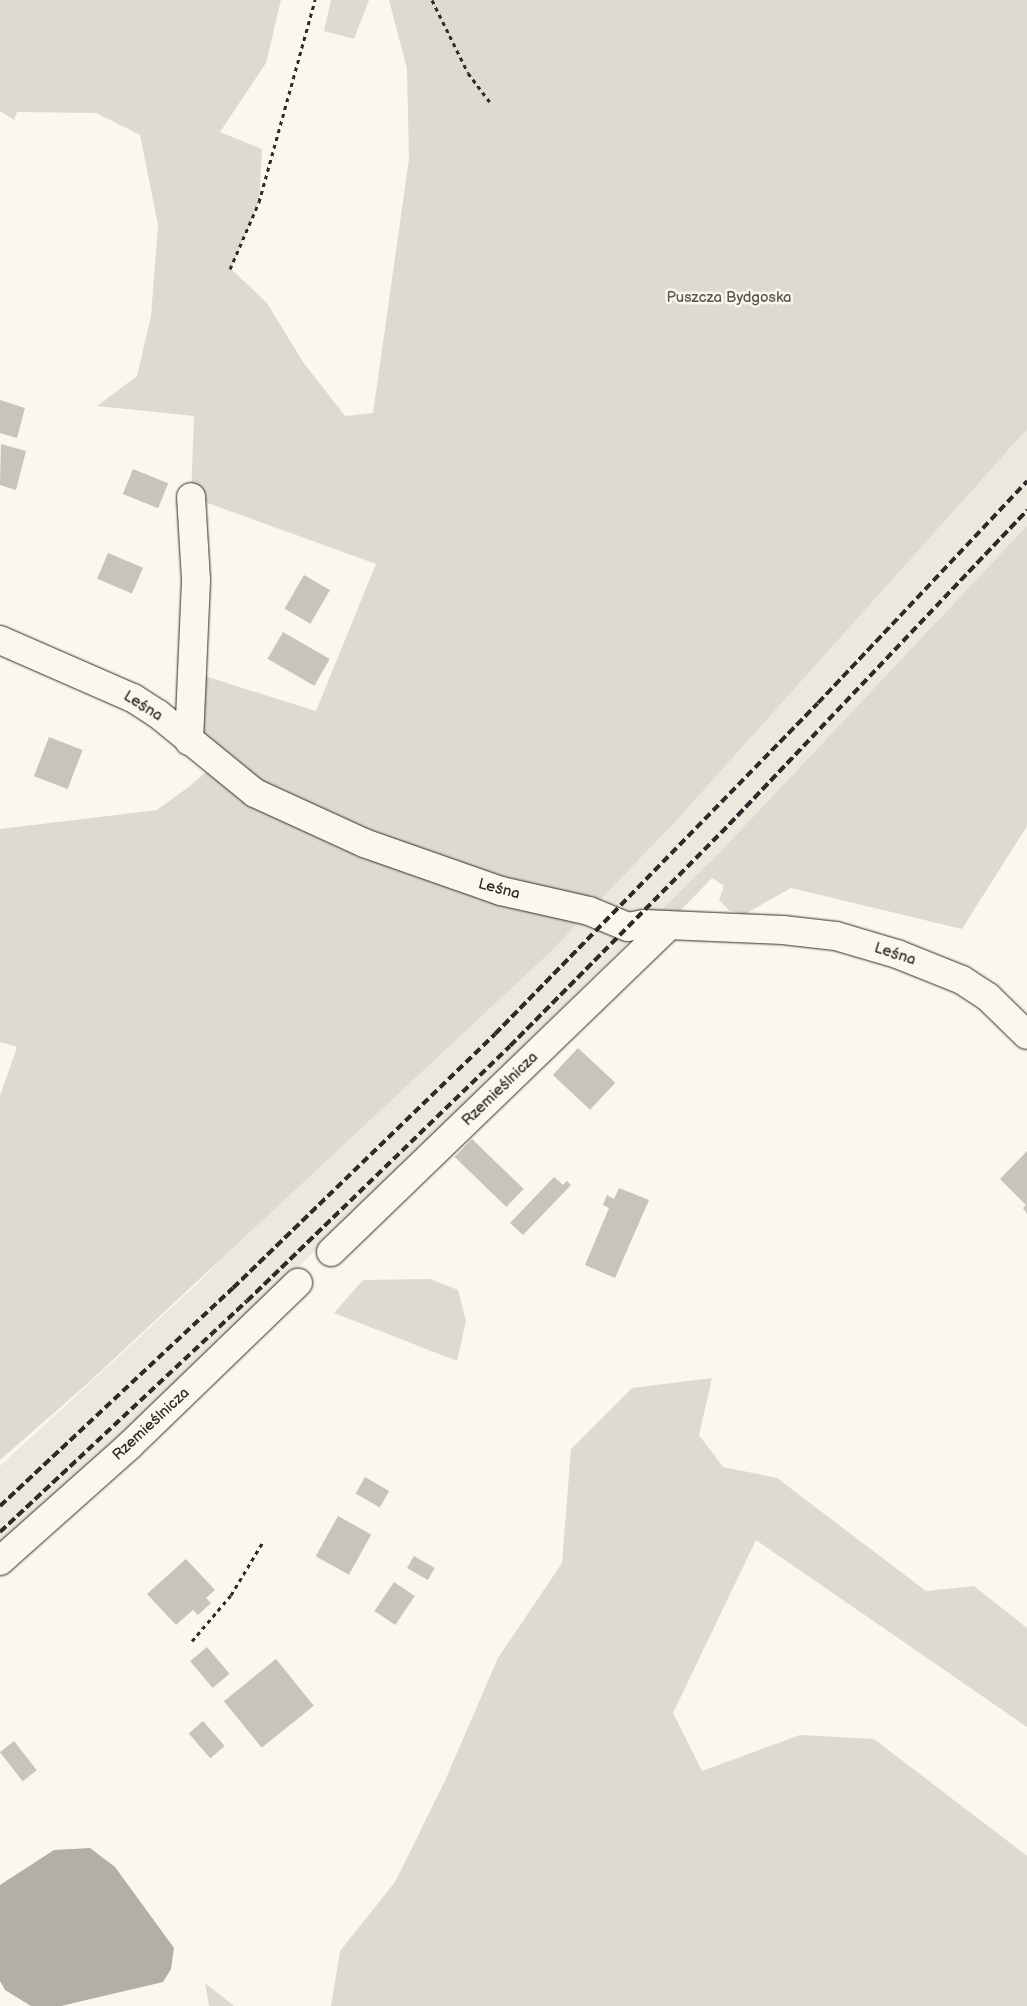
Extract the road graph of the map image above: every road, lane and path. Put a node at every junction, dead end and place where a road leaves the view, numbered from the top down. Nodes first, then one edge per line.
1 (316, 0) edge
2 (432, 0) edge
3 (490, 102) dead end
4 (230, 269) dead end
5 (191, 496) dead end
6 (0, 640) edge
7 (189, 741) junction
8 (668, 926) junction
9 (1027, 1035) edge
10 (331, 1252) dead end
11 (298, 1283) dead end
12 (264, 1540) dead end
13 (0, 1561) edge
14 (192, 1641) dead end

1 - 4 path
2 - 3 path
5 - 7 street
6 - 7 street, Leśna
7 - 8 street, Leśna
8 - 9 street, Leśna
8 - 10 street, Rzemieślnicza
11 - 13 street, Rzemieślnicza
12 - 14 path

